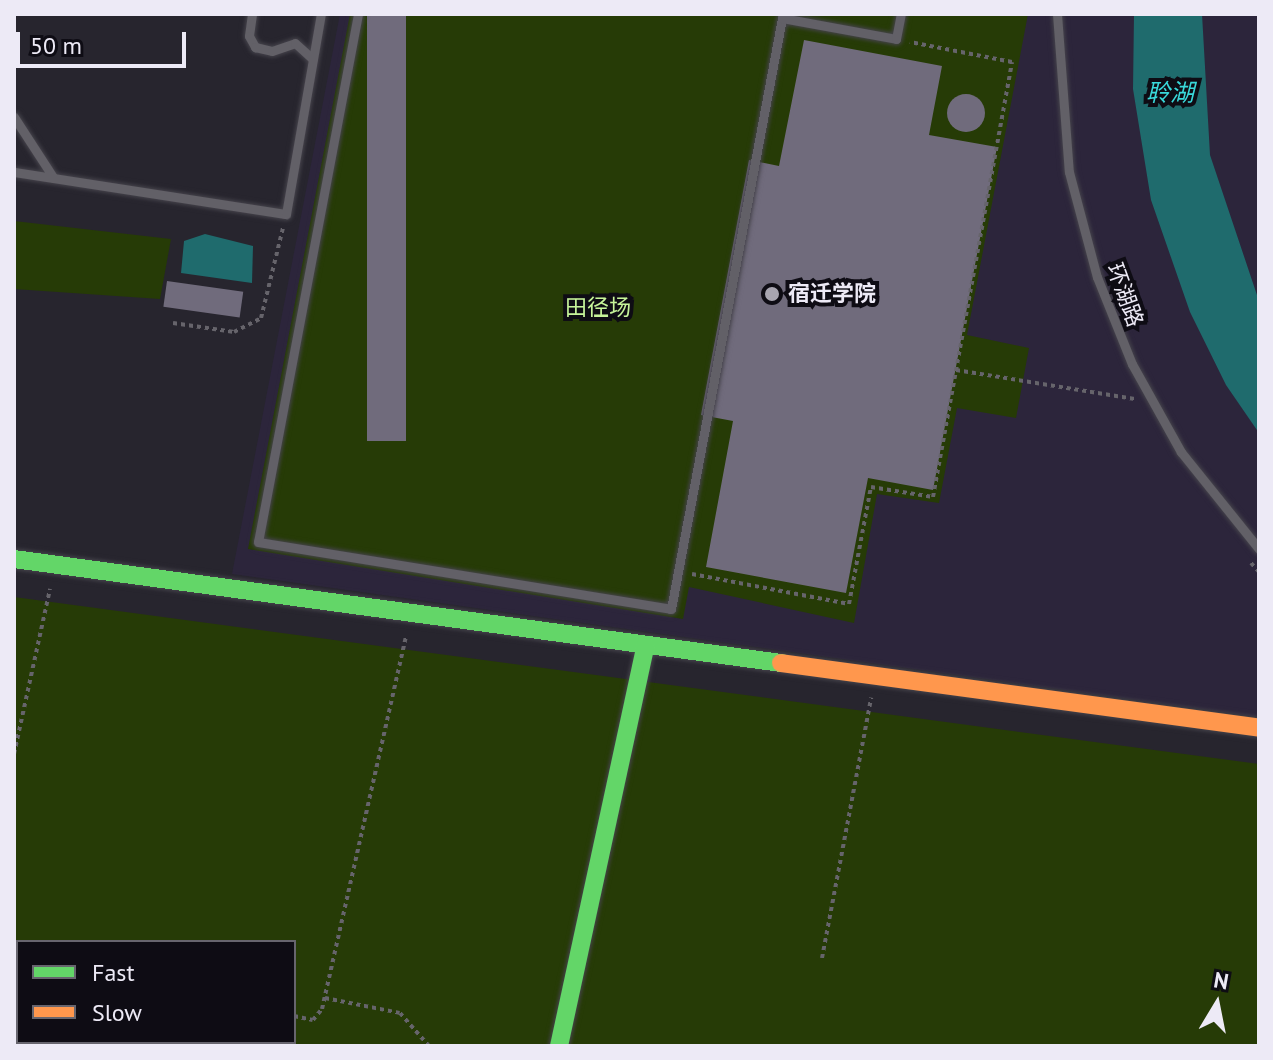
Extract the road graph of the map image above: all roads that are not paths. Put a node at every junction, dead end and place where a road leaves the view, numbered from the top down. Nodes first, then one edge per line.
1 (252, 14) edge
2 (321, 14) edge
3 (358, 14) edge
4 (901, 14) edge
5 (1057, 14) edge
6 (313, 59) junction
7 (14, 117) edge
8 (14, 172) edge
9 (53, 177) junction
10 (1259, 549) edge
11 (14, 559) edge
12 (646, 645) junction
13 (1259, 728) edge
14 (559, 1046) edge

1 - 6 lane
2 - 6 lane
3 - 4 lane
5 - 10 lane, 环湖路
6 - 9 lane
7 - 9 lane
8 - 9 lane
11 - 12 street
12 - 13 street
12 - 14 street

